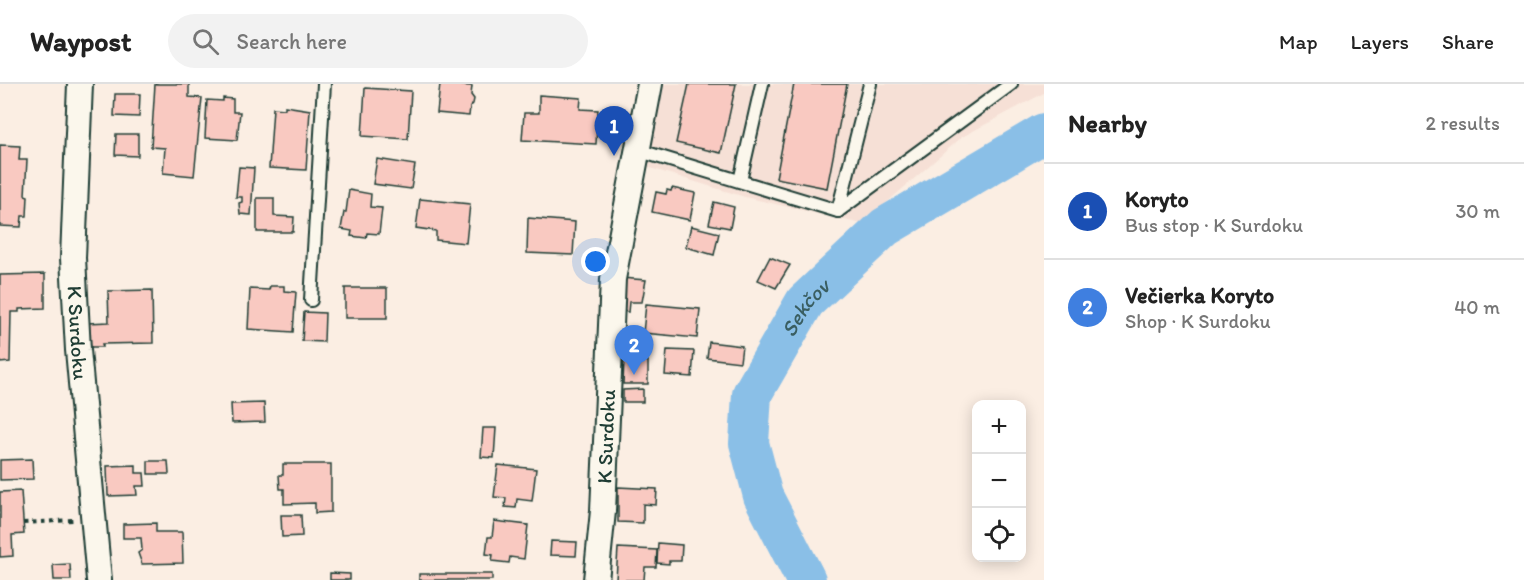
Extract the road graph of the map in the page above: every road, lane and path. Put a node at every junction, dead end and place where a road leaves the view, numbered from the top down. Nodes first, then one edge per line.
1 (80, 84) edge
2 (324, 84) edge
3 (650, 84) edge
4 (762, 84) edge
5 (870, 84) edge
6 (1011, 84) edge
7 (637, 150) junction
8 (740, 181) junction
9 (838, 211) junction
10 (311, 300) dead end
11 (92, 520) junction
12 (23, 523) dead end
13 (99, 580) edge
14 (596, 580) edge

1 - 11 street, K Surdoku
2 - 10 lane
3 - 7 street, K Surdoku
4 - 8 lane
5 - 9 lane
6 - 9 lane
7 - 8 lane
7 - 14 street, K Surdoku
8 - 9 lane
11 - 12 path
11 - 13 street, K Surdoku

